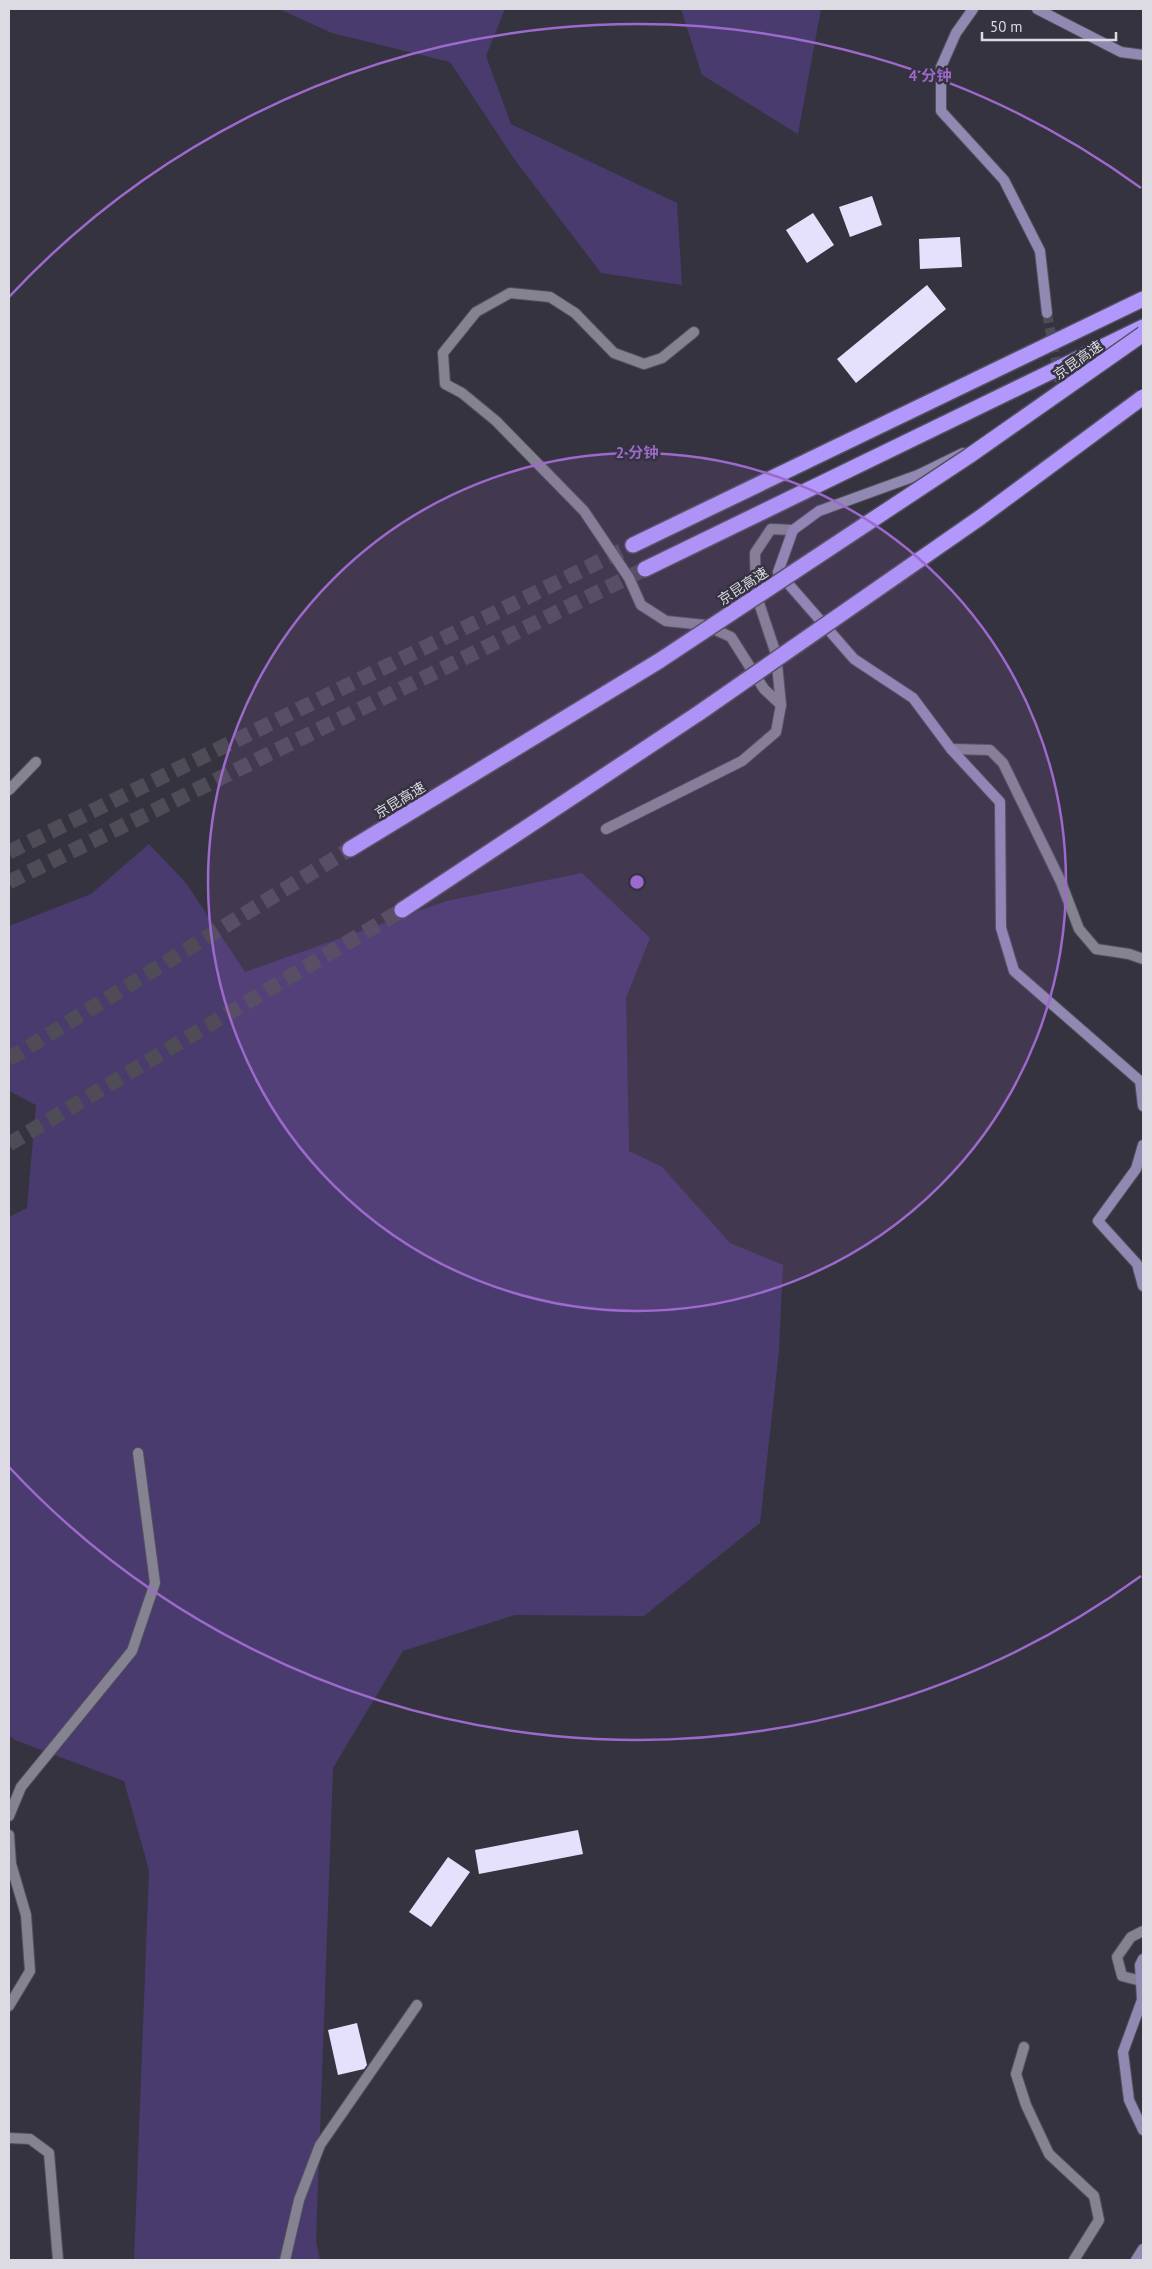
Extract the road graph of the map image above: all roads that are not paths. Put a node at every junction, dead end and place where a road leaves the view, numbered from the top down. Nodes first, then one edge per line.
1 (973, 9) edge
2 (1037, 9) edge
3 (1143, 55) edge
4 (1143, 298) edge
5 (1047, 313) tunnel mouth
6 (1143, 327) edge
7 (694, 332) dead end
8 (1143, 334) edge
9 (1060, 383) tunnel mouth
10 (1143, 398) edge
11 (793, 530) junction
12 (633, 545) tunnel mouth
13 (645, 569) tunnel mouth
14 (781, 706) junction
15 (951, 749) junction
16 (36, 762) dead end
17 (9, 790) edge
18 (606, 829) dead end
19 (350, 849) tunnel mouth
20 (402, 910) tunnel mouth
21 (1143, 959) edge
22 (1143, 1106) edge
23 (1143, 1145) edge
24 (1143, 1286) edge
25 (138, 1453) dead end
26 (9, 1816) edge
27 (9, 1835) edge
28 (1143, 1931) edge
29 (1143, 1959) edge
30 (1141, 1981) junction
31 (416, 2005) dead end
32 (9, 2006) edge
33 (1024, 2047) dead end
34 (1143, 2130) edge
35 (9, 2138) edge
36 (1143, 2250) edge
37 (58, 2260) edge
38 (285, 2260) edge
39 (1074, 2260) edge
40 (1136, 2260) edge

1 - 5 street
2 - 3 street
4 - 12 highway
6 - 13 highway
7 - 14 street
8 - 19 highway, 京昆高速, bridge
9 - 11 street
10 - 20 highway, bridge
11 - 14 street
11 - 15 street
14 - 18 street
15 - 21 street
15 - 22 street
16 - 17 street
23 - 24 street
25 - 26 street
27 - 32 street
28 - 30 street
29 - 30 street
30 - 34 street
31 - 38 street
33 - 39 street
35 - 37 street
36 - 40 street

